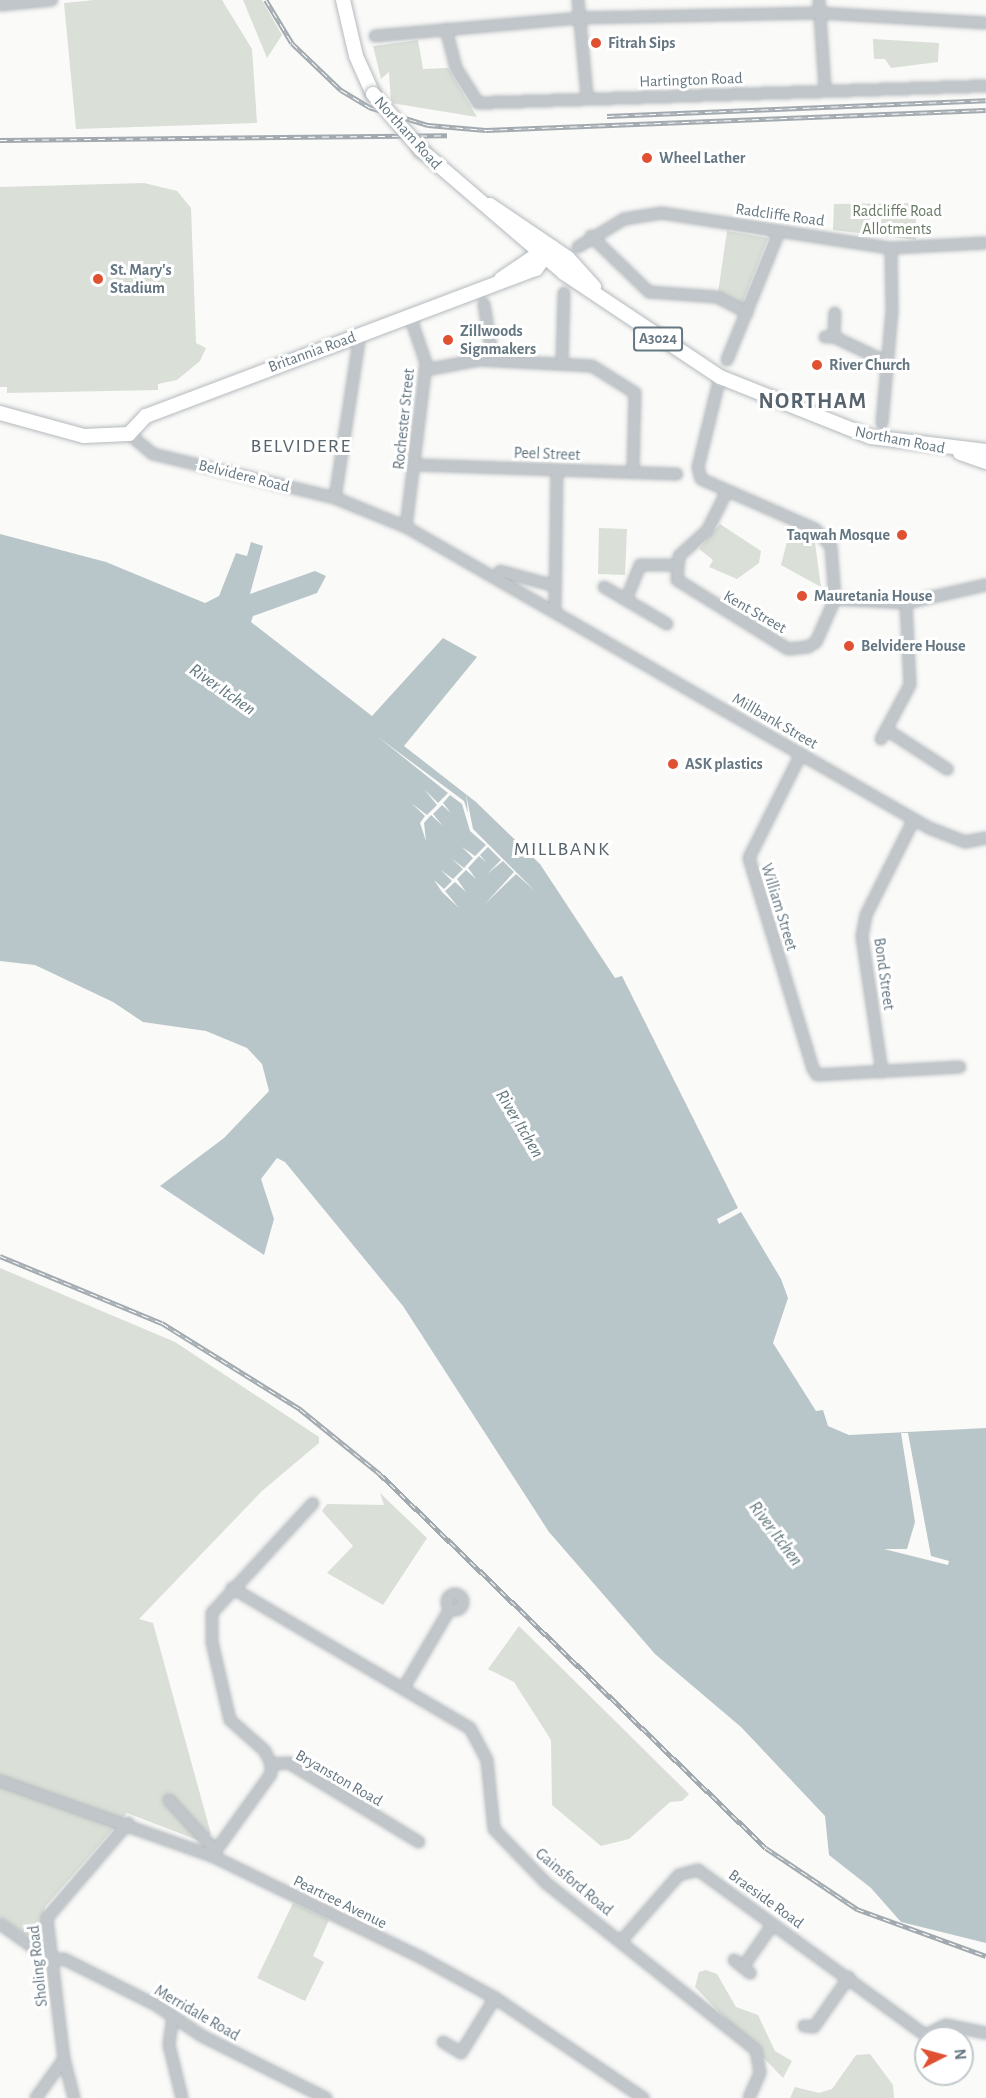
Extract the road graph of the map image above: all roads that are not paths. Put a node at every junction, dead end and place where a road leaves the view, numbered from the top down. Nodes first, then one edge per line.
1 (52, 0) edge
2 (343, 0) edge
3 (347, 0) edge
4 (578, 0) edge
5 (819, 0) edge
6 (0, 5) edge
7 (819, 13) junction
8 (346, 18) junction
9 (579, 18) junction
10 (986, 23) edge
11 (446, 29) junction
12 (375, 36) dead end
13 (986, 86) edge
14 (825, 88) junction
15 (587, 95) junction
16 (480, 201) junction
17 (779, 232) junction
18 (591, 237) junction
19 (986, 243) edge
20 (552, 247) junction
21 (578, 247) dead end
22 (891, 248) junction
23 (542, 256) junction
24 (564, 292) dead end
25 (597, 292) junction
26 (484, 304) dead end
27 (747, 312) junction
28 (835, 313) dead end
29 (410, 316) junction
30 (360, 334) junction
31 (493, 360) junction
32 (727, 360) dead end
33 (887, 362) junction
34 (562, 363) junction
35 (425, 370) junction
36 (720, 377) junction
37 (0, 413) edge
38 (882, 423) dead end
39 (129, 434) junction
40 (953, 450) junction
41 (986, 451) edge
42 (986, 462) edge
43 (415, 465) junction
44 (557, 470) junction
45 (633, 472) junction
46 (677, 474) dead end
47 (726, 493) junction
48 (335, 498) junction
49 (406, 527) junction
50 (674, 566) junction
51 (485, 567) junction
52 (986, 585) edge
53 (555, 586) junction
54 (604, 587) dead end
55 (835, 599) junction
56 (626, 600) junction
57 (906, 603) junction
58 (555, 608) junction
59 (667, 624) dead end
60 (801, 754) junction
61 (947, 769) dead end
62 (914, 819) junction
63 (986, 838) edge
64 (960, 1067) dead end
65 (882, 1072) junction
66 (313, 1503) dead end
67 (232, 1588) junction
68 (450, 1609) dead end
69 (403, 1689) junction
70 (271, 1764) junction
71 (0, 1781) edge
72 (170, 1800) dead end
73 (128, 1823) junction
74 (419, 1842) dead end
75 (214, 1853) junction
76 (0, 1924) edge
77 (773, 1924) junction
78 (622, 1940) junction
79 (51, 1960) junction
80 (742, 1966) dead end
81 (849, 1977) junction
82 (495, 1998) junction
83 (173, 2016) junction
84 (916, 2026) edge
85 (819, 2037) dead end
86 (443, 2042) dead end
87 (64, 2059) junction
88 (321, 2097) edge
89 (36, 2098) edge
90 (75, 2098) edge
91 (182, 2098) edge
92 (643, 2098) edge
93 (749, 2098) edge

1 - 6 street
2 - 8 main road, Northam Road / A3024
3 - 8 main road, Northam Road / A3024
4 - 9 street
5 - 7 street
7 - 9 street
7 - 10 street
7 - 14 street
8 - 16 main road, Northam Road / A3024, bridge
9 - 11 street
9 - 15 street
11 - 12 street
11 - 15 street, Hartington Road
13 - 14 street, Hartington Road
14 - 15 street, Hartington Road
16 - 20 main road, Northam Road / A3024
16 - 23 main road, Northam Road / A3024
17 - 18 street, Radcliffe Road
17 - 22 street, Radcliffe Road
17 - 27 street
18 - 21 street, Radcliffe Road
18 - 27 street
19 - 22 street, Radcliffe Road
20 - 23 main road, Britannia Road
20 - 25 main road, Northam Road / A3024
22 - 33 street
23 - 25 main road, Northam Road / A3024
23 - 29 main road, Britannia Road
24 - 34 street
25 - 36 main road, Northam Road / A3024
26 - 31 street
27 - 32 street
28 - 33 street
29 - 30 main road, Britannia Road
29 - 35 street, Rochester Street
30 - 39 main road, Britannia Road
30 - 48 street
31 - 34 street
31 - 35 street
33 - 38 street
34 - 45 street
35 - 43 street, Rochester Street
36 - 40 main road, Northam Road / A3024
36 - 47 street
37 - 39 main road
39 - 48 street, Belvidere Road
40 - 41 main road, Northam Road / A3024
40 - 42 main road, Northam Road / A3024
43 - 44 street, Peel Street
43 - 49 street, Rochester Street
44 - 45 street, Peel Street
44 - 53 street
45 - 46 street, Peel Street
47 - 50 street
47 - 55 street
48 - 49 street, Belvidere Road
49 - 51 street, Belvidere Road
50 - 55 street, Kent Street
50 - 56 street
51 - 53 street, Belvidere Road
51 - 58 street, Belvidere Road
52 - 57 street
53 - 58 street
54 - 56 street
55 - 57 street
56 - 59 street
57 - 61 street
58 - 60 street, Millbank Street
60 - 62 street, Millbank Street
60 - 65 street, William Street
62 - 63 street, Millbank Street
62 - 65 street, Bond Street
64 - 65 street
66 - 67 street, Bryanston Road
67 - 69 street, Gainsford Road
67 - 70 street, Bryanston Road
68 - 69 street
69 - 78 street, Gainsford Road
70 - 74 street, Bryanston Road
70 - 75 street
71 - 73 street, Peartree Avenue
72 - 75 street
73 - 75 street, Peartree Avenue
73 - 79 street, Sholing Road
75 - 82 street, Peartree Avenue
76 - 79 street
77 - 78 street, Braeside Road
77 - 80 street
77 - 81 street, Braeside Road
78 - 93 street, Gainsford Road
79 - 83 street, Merridale Road
79 - 87 street, Sholing Road
81 - 84 street, Braeside Road
81 - 85 street
82 - 86 street
82 - 92 street, Peartree Avenue
83 - 88 street, Merridale Road
83 - 91 street
87 - 89 street
87 - 90 street, Sholing Road

